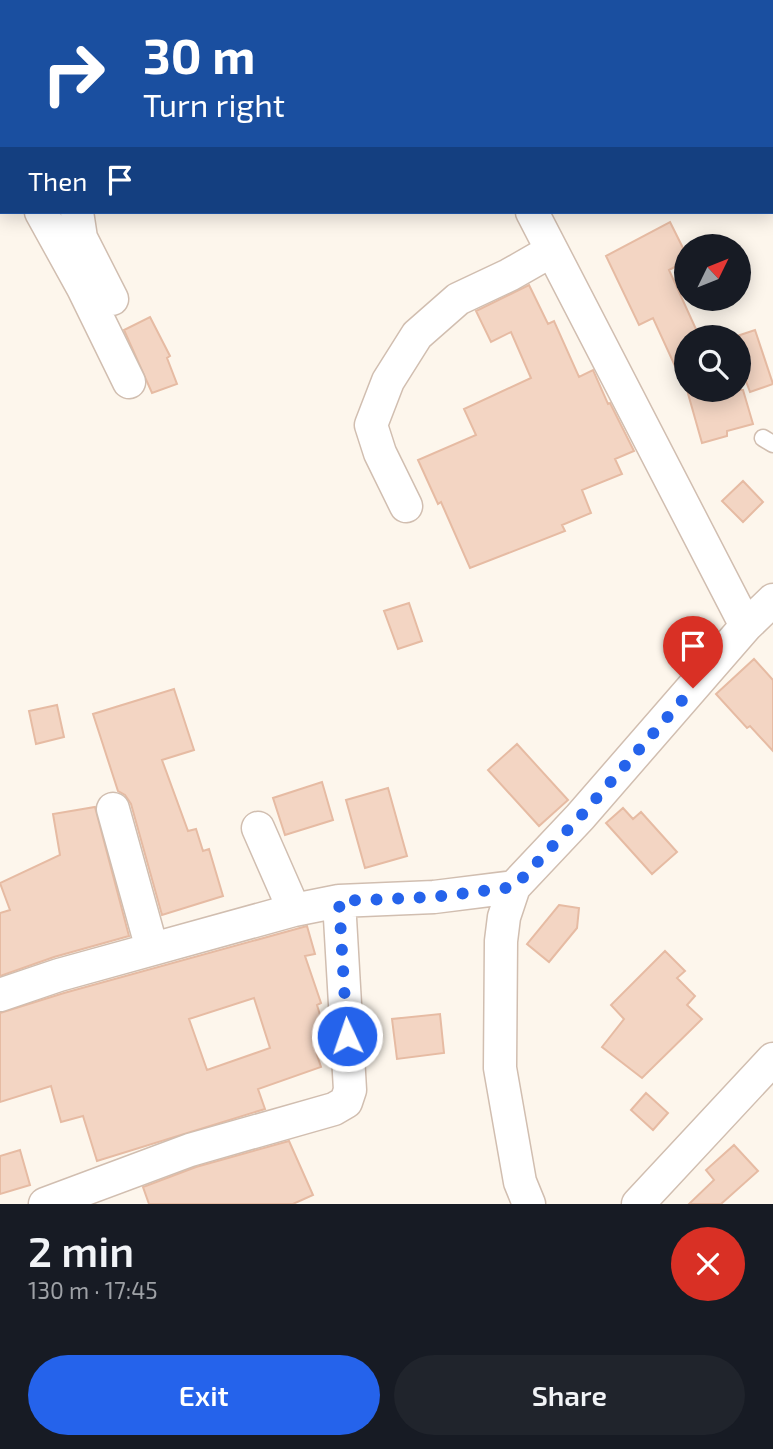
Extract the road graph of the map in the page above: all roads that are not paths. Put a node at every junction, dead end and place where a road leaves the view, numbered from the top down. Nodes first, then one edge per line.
1 (42, 214) edge
2 (77, 214) edge
3 (533, 214) edge
4 (551, 251) junction
5 (112, 299) dead end
6 (129, 382) dead end
7 (406, 506) dead end
8 (773, 600) edge
9 (746, 626) junction
10 (113, 809) dead end
11 (258, 828) dead end
12 (514, 887) junction
13 (339, 901) junction
14 (294, 910) junction
15 (152, 949) junction
16 (0, 995) edge
17 (773, 1059) edge
18 (525, 1203) edge
19 (45, 1204) edge
20 (638, 1204) edge

1 - 6 street
2 - 5 street
3 - 4 street
4 - 7 street
4 - 9 street
8 - 9 street
9 - 12 street
10 - 15 street
11 - 14 street
12 - 13 street
12 - 18 street
13 - 14 street
13 - 19 street
14 - 15 street
15 - 16 street
17 - 20 street

